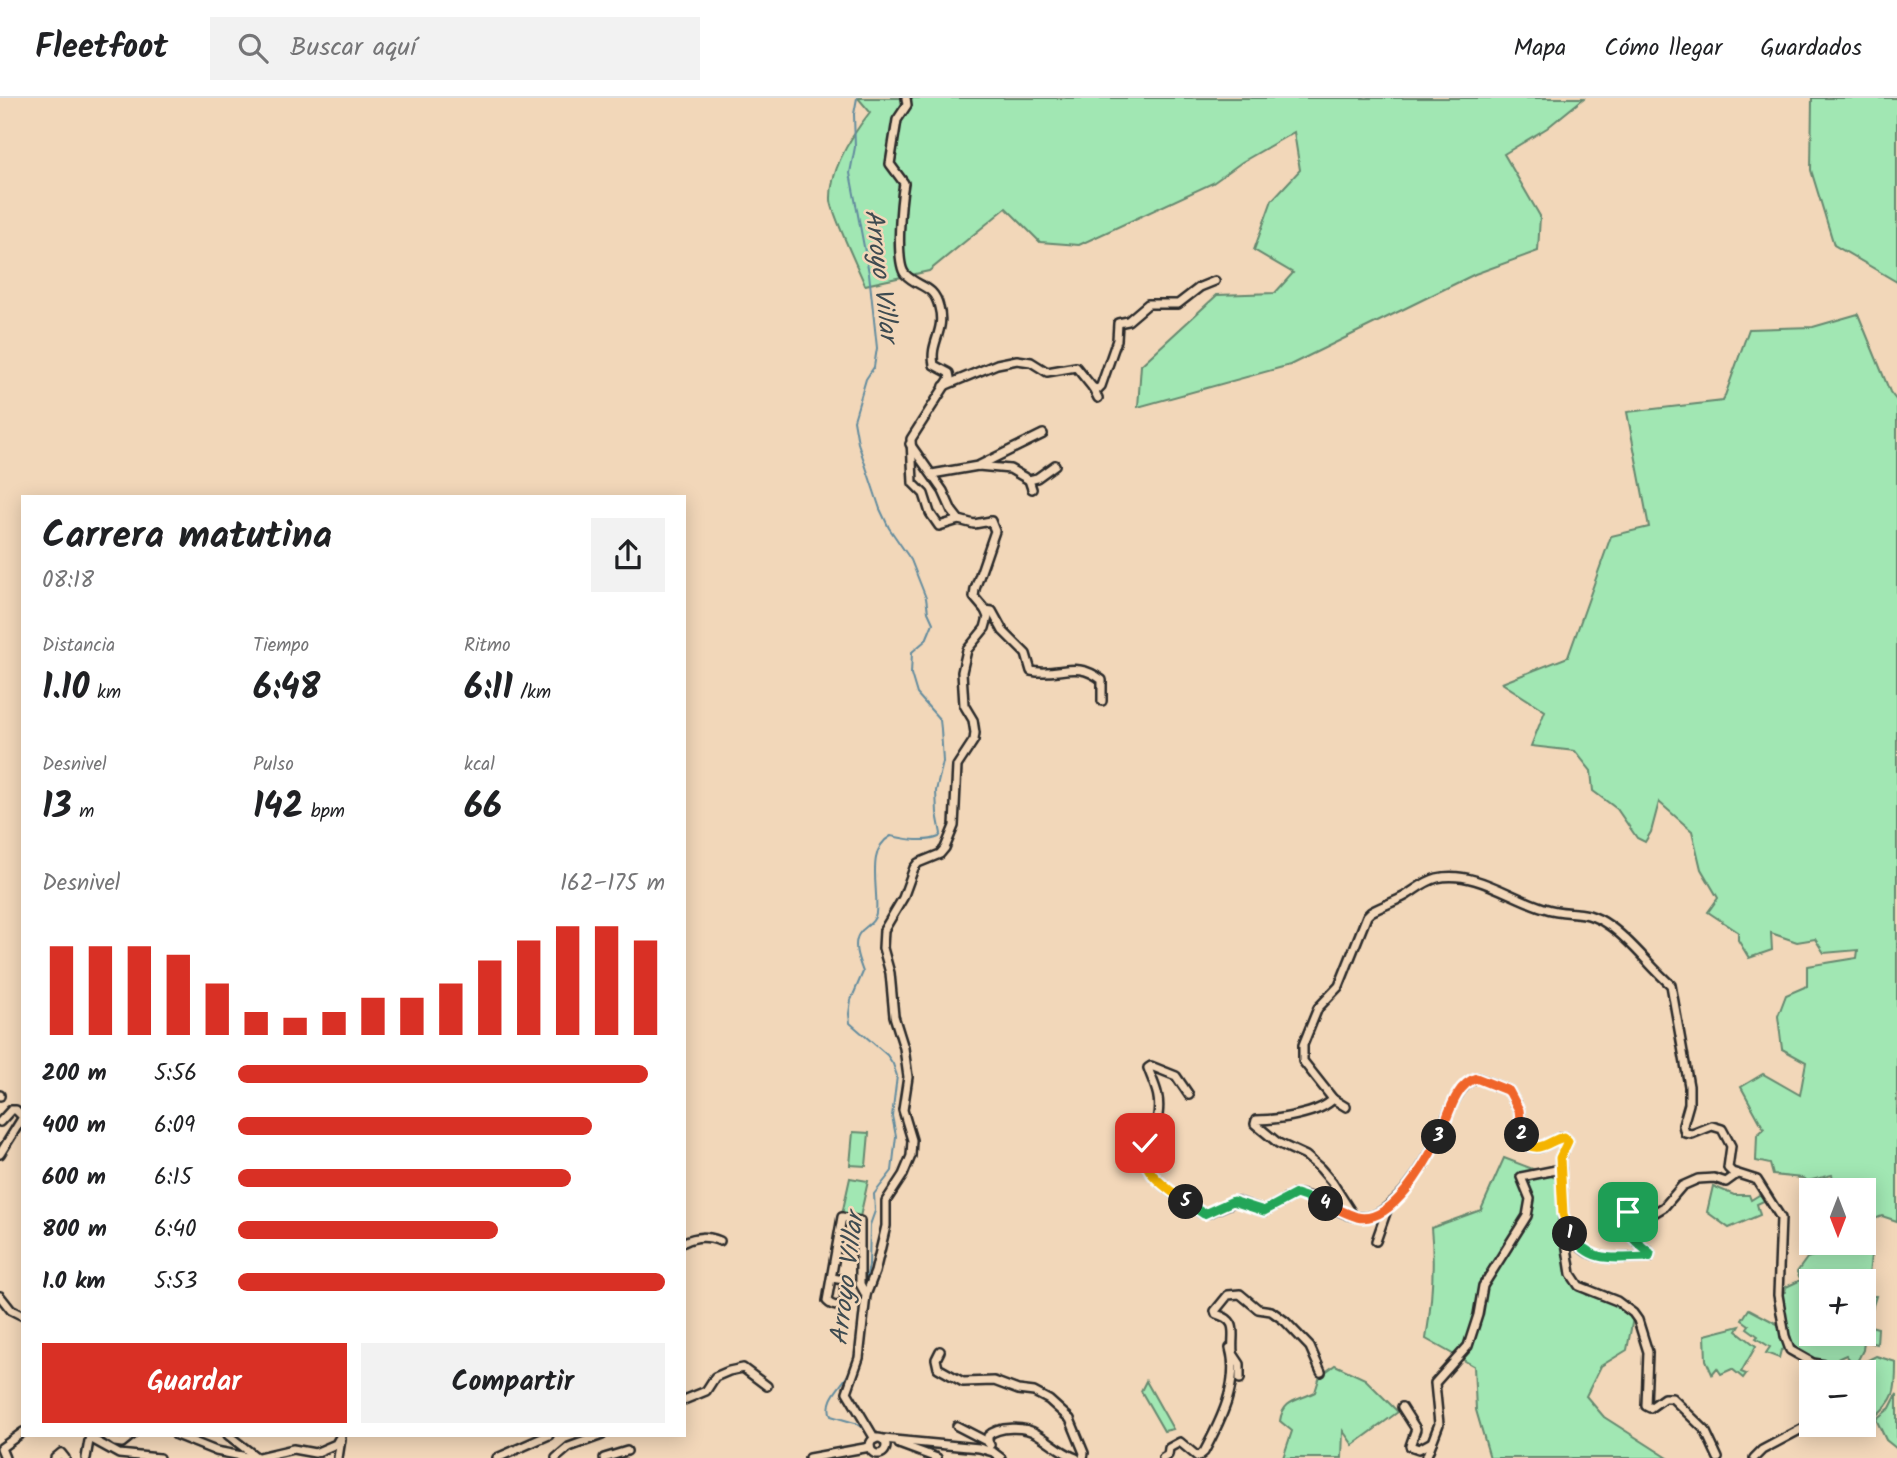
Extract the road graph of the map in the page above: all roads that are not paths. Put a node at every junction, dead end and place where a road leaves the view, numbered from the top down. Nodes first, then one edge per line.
1 (906, 98) edge
2 (1216, 281) dead end
3 (943, 387) junction
4 (1093, 388) junction
5 (1098, 398) dead end
6 (1043, 434) dead end
7 (911, 444) junction
8 (978, 466) junction
9 (1055, 466) dead end
10 (932, 474) junction
11 (1029, 480) junction
12 (1032, 489) dead end
13 (959, 520) junction
14 (985, 610) junction
15 (1102, 701) dead end
16 (1189, 1095) dead end
17 (1333, 1099) junction
18 (1346, 1107) dead end
19 (21, 1115) edge
20 (21, 1120) edge
21 (0, 1122) edge
22 (0, 1154) edge
23 (1561, 1169) junction
24 (1737, 1174) junction
25 (1388, 1207) junction
26 (1563, 1214) junction
27 (1353, 1215) junction
28 (686, 1241) edge
29 (720, 1241) dead end
30 (1376, 1241) dead end
31 (832, 1278) dead end
32 (864, 1292) junction
33 (0, 1297) edge
34 (21, 1315) edge
35 (1231, 1349) junction
36 (940, 1351) dead end
37 (1808, 1360) edge
38 (1321, 1371) dead end
39 (1240, 1379) dead end
40 (767, 1387) dead end
41 (686, 1399) edge
42 (1402, 1407) dead end
43 (957, 1426) dead end
44 (1799, 1430) edge
45 (21, 1433) edge
46 (90, 1437) edge
47 (92, 1437) edge
48 (108, 1437) edge
49 (130, 1437) edge
50 (181, 1437) edge
51 (230, 1437) edge
52 (341, 1437) edge
53 (544, 1437) edge
54 (596, 1437) edge
55 (988, 1442) junction
56 (1432, 1442) junction
57 (902, 1443) junction
58 (879, 1450) edge
59 (627, 1451) dead end
60 (993, 1452) junction
61 (2, 1453) edge
62 (255, 1457) edge
63 (55, 1458) edge
64 (65, 1458) edge
65 (86, 1458) edge
66 (159, 1458) edge
67 (338, 1458) edge
68 (497, 1458) edge
69 (556, 1458) edge
70 (604, 1458) edge
71 (810, 1458) edge
72 (937, 1458) edge
73 (1001, 1458) edge
74 (1076, 1458) edge
75 (1083, 1458) edge
76 (1163, 1458) edge
77 (1426, 1458) edge
78 (1718, 1458) edge
79 (1754, 1458) edge

1 - 3 street
2 - 4 street
3 - 4 street
3 - 7 street
4 - 5 street
6 - 8 street
7 - 10 street
7 - 13 street
8 - 10 street
8 - 11 street
9 - 11 street
10 - 13 street
11 - 12 street
13 - 14 street
14 - 15 street
14 - 32 street
16 - 27 street
17 - 18 street
17 - 24 street
17 - 27 street
19 - 21 street
20 - 22 street
23 - 25 street
23 - 26 street
23 - 56 street
24 - 26 street
24 - 37 street
25 - 27 street
25 - 30 street
26 - 78 street
28 - 29 street
31 - 32 street
32 - 58 street
33 - 34 street
35 - 38 street
35 - 39 street
35 - 76 street
36 - 75 street
40 - 41 street
42 - 56 street
43 - 55 street
44 - 79 street
45 - 61 street
46 - 65 street
47 - 66 street
48 - 49 street
50 - 62 street
51 - 62 street
52 - 62 street
52 - 67 street
53 - 68 street
54 - 69 street
55 - 60 street
55 - 74 street
56 - 77 street
57 - 58 street
57 - 60 street
57 - 72 street
58 - 71 street
59 - 70 street
60 - 73 street
63 - 64 street

